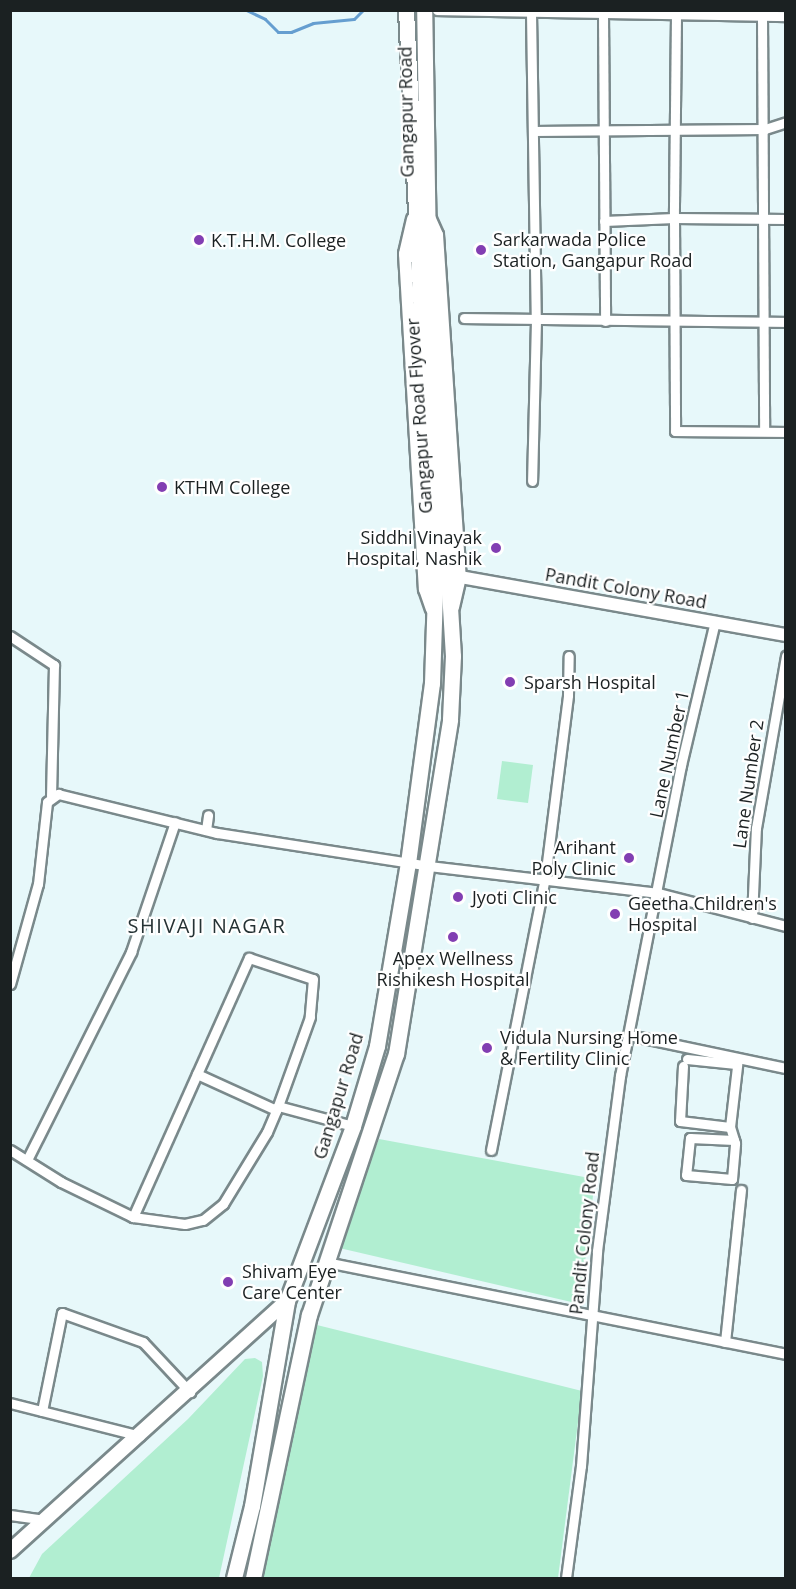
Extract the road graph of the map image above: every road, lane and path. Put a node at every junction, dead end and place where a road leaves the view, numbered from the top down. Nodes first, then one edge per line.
1 (406, 10) edge
2 (424, 10) edge
3 (437, 10) edge
4 (531, 13) junction
5 (603, 14) junction
6 (676, 15) junction
7 (762, 16) junction
8 (786, 16) edge
9 (786, 122) edge
10 (765, 129) junction
11 (675, 130) junction
12 (533, 131) junction
13 (603, 131) junction
14 (421, 212) junction
15 (674, 218) junction
16 (764, 219) junction
17 (786, 219) edge
18 (604, 221) junction
19 (464, 318) dead end
20 (536, 320) junction
21 (605, 321) junction
22 (676, 321) junction
23 (766, 322) junction
24 (786, 322) edge
25 (765, 431) junction
26 (786, 432) edge
27 (532, 481) dead end
28 (460, 577) junction
29 (443, 590) junction
30 (435, 616) junction
31 (451, 618) junction
32 (715, 621) junction
33 (786, 635) edge
34 (10, 636) edge
35 (569, 656) dead end
36 (786, 656) edge
37 (51, 796) junction
38 (208, 815) dead end
39 (175, 822) junction
40 (206, 830) junction
41 (408, 863) junction
42 (429, 866) junction
43 (545, 878) junction
44 (658, 894) junction
45 (752, 918) junction
46 (786, 926) edge
47 (10, 984) edge
48 (629, 1035) junction
49 (718, 1058) junction
50 (737, 1061) junction
51 (786, 1068) edge
52 (198, 1074) junction
53 (277, 1108) junction
54 (353, 1126) junction
55 (730, 1127) junction
56 (734, 1140) junction
57 (10, 1150) edge
58 (491, 1150) dead end
59 (27, 1160) junction
60 (741, 1190) dead end
61 (133, 1217) junction
62 (326, 1262) junction
63 (287, 1301) junction
64 (593, 1315) junction
65 (725, 1342) junction
66 (786, 1354) edge
67 (190, 1392) junction
68 (10, 1403) edge
69 (42, 1411) junction
70 (140, 1436) junction
71 (10, 1515) edge
72 (45, 1520) junction
73 (10, 1551) edge
74 (234, 1578) edge
75 (253, 1578) edge
76 (566, 1578) edge

1 - 14 main road, Gangapur Road
2 - 14 main road, Gangapur Road
3 - 4 street
4 - 5 street
4 - 12 street
5 - 6 street
5 - 13 street
6 - 7 street
6 - 11 street
7 - 8 street
7 - 10 street
9 - 10 street
10 - 11 street
10 - 16 street
11 - 13 street
11 - 15 street
12 - 13 street
12 - 20 street
13 - 18 street
14 - 28 street
14 - 29 main road, Gangapur Road Flyover
14 - 30 street
15 - 16 street
15 - 18 street
15 - 22 street
16 - 17 street
16 - 23 street
18 - 21 street
19 - 20 street
20 - 21 street
20 - 27 street
21 - 22 street
22 - 23 street
22 - 25 street
23 - 24 street
23 - 25 street
25 - 26 street
28 - 31 street
28 - 32 street, Pandit Colony Road
29 - 30 main road, Gangapur Road Flyover
29 - 31 main road, Gangapur Road Flyover
30 - 41 main road, Gangapur Road
31 - 42 main road
32 - 33 street, Pandit Colony Road
32 - 44 street, Lane Number 1
34 - 37 street
35 - 43 street
36 - 45 street, Lane Number 2
37 - 39 street
37 - 47 street
38 - 40 street
39 - 40 street
39 - 59 street
40 - 41 street
41 - 42 street
41 - 54 main road, Gangapur Road
42 - 43 street
42 - 62 main road
43 - 44 street
43 - 58 street
44 - 45 street
44 - 48 street, Pandit Colony Road
45 - 46 street
48 - 49 street
48 - 64 street, Pandit Colony Road
49 - 50 street
49 - 55 street
50 - 51 street
50 - 55 street
52 - 53 street
52 - 53 street
52 - 61 street
53 - 54 street
53 - 61 street
54 - 63 main road, Gangapur Road
55 - 56 street
56 - 56 street
57 - 59 street
59 - 61 street
60 - 65 street
62 - 64 street
62 - 75 main road
63 - 67 main road
63 - 74 main road, Gangapur Road
64 - 65 street
64 - 76 street, Pandit Colony Road
65 - 66 street
67 - 69 street
67 - 70 main road
68 - 69 street
69 - 70 street
70 - 72 main road
71 - 72 street
72 - 73 main road

